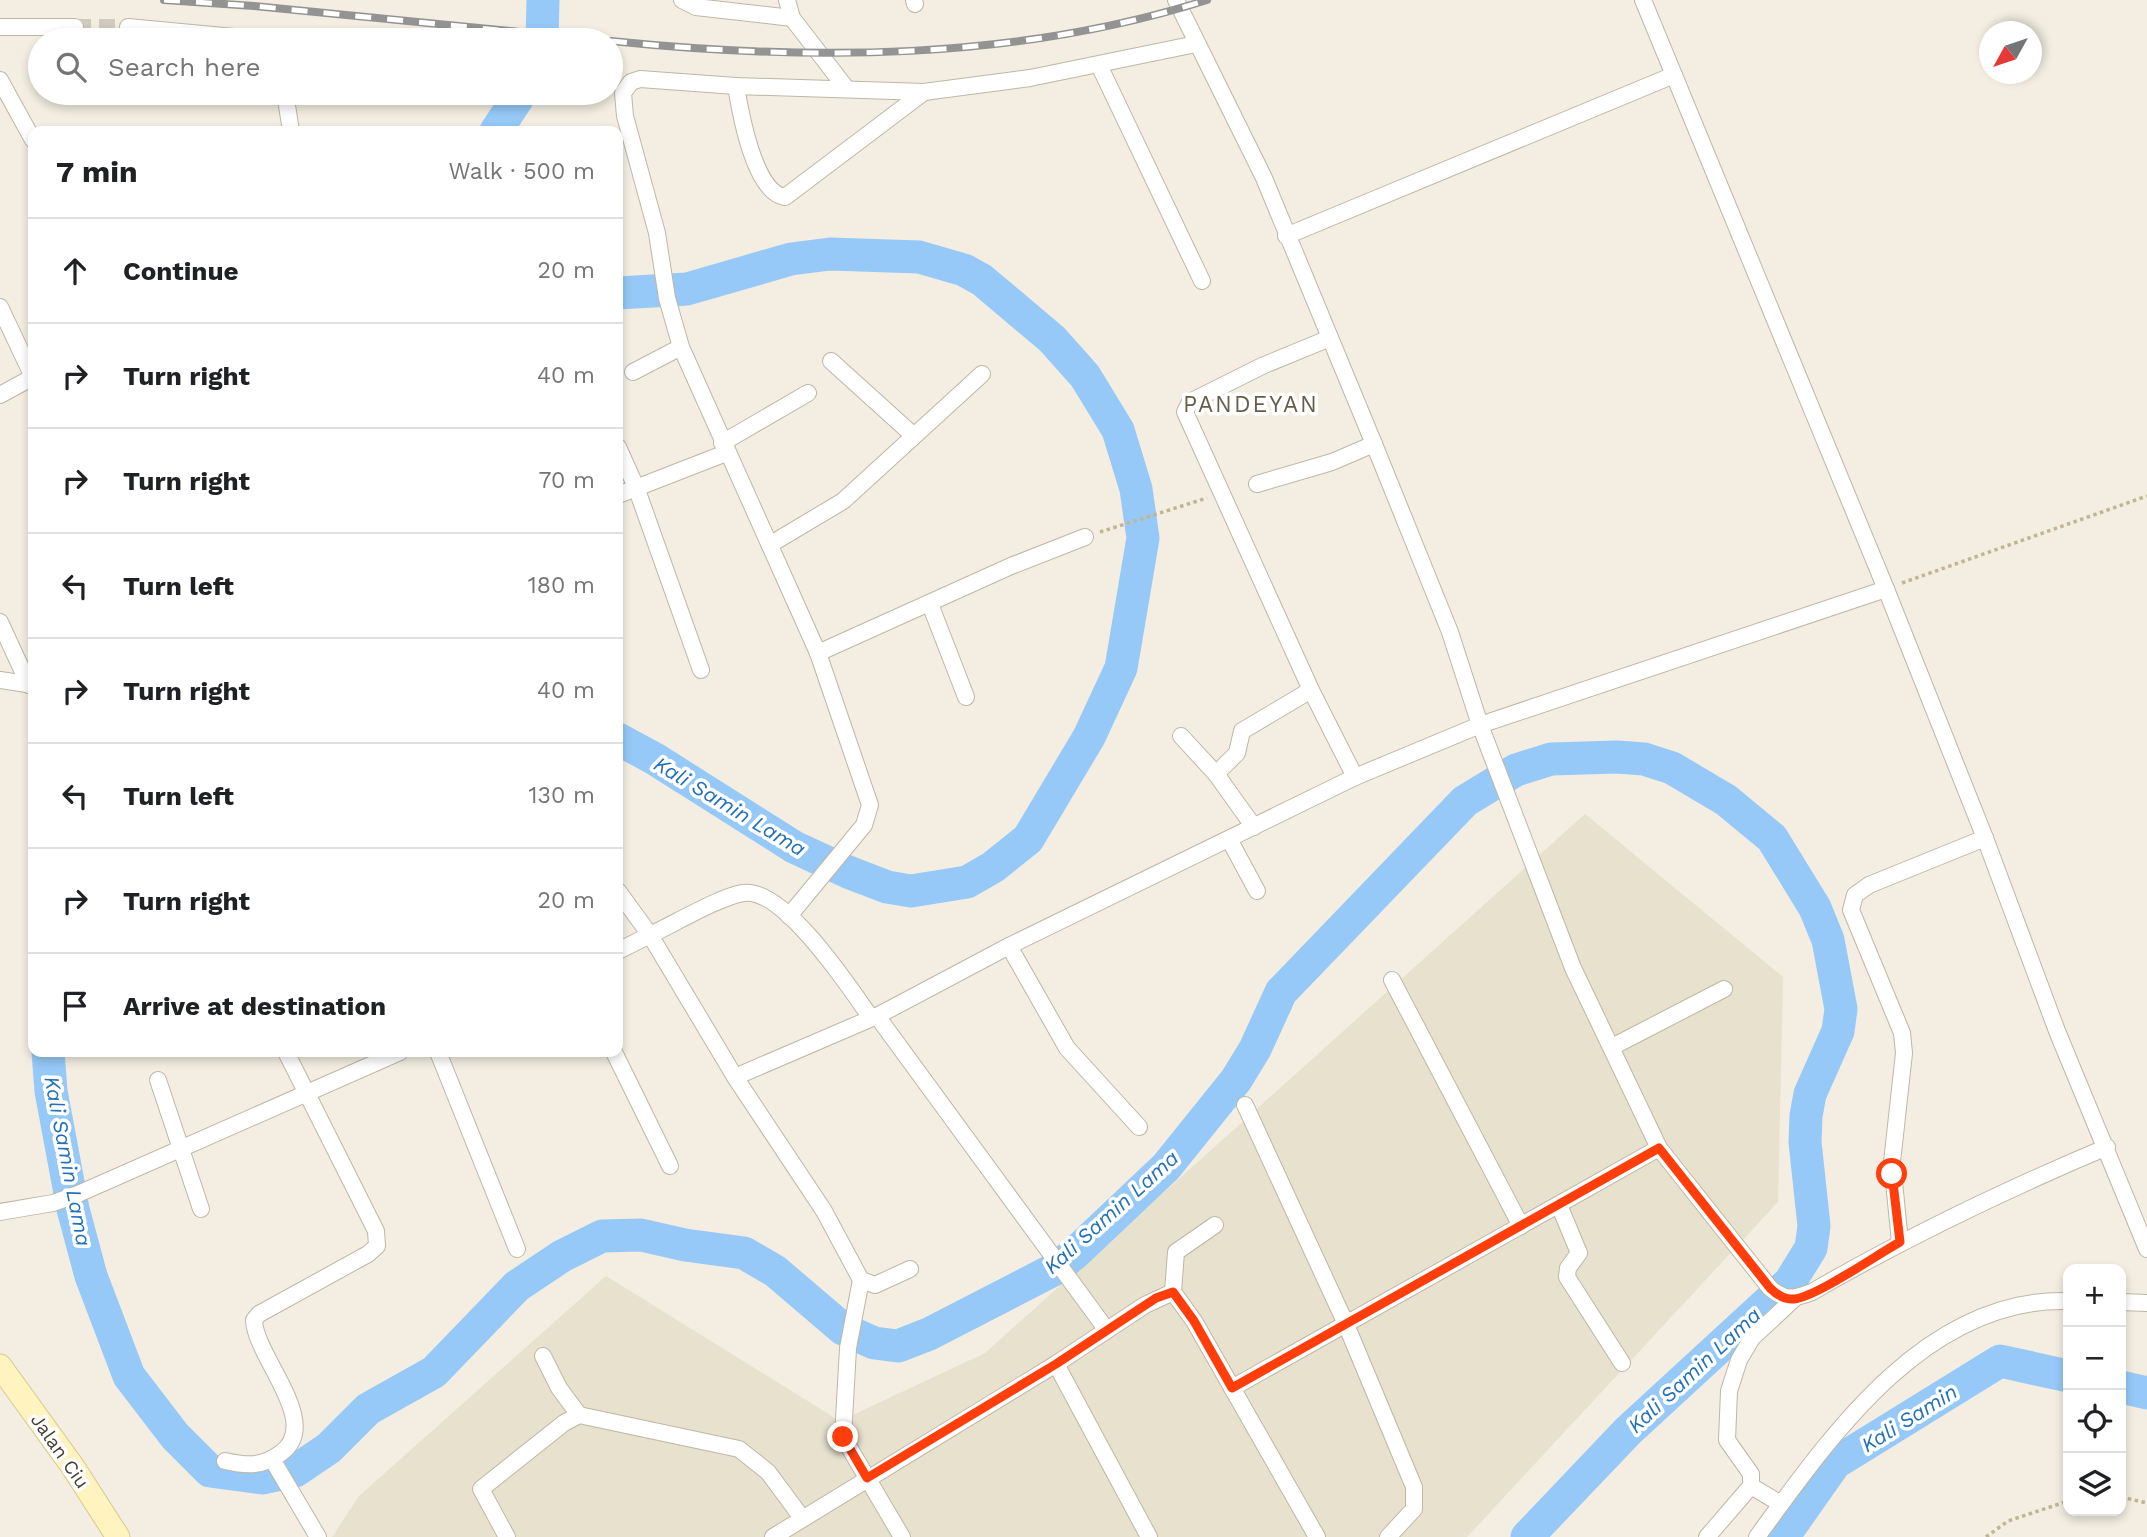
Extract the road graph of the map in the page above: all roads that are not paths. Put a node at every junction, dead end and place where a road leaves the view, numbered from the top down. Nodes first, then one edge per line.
1 (682, 0) edge
2 (787, 0) edge
3 (1176, 0) edge
4 (1643, 0) edge
5 (792, 18) junction
6 (0, 27) edge
7 (75, 27) tunnel mouth
8 (128, 27) tunnel mouth
9 (139, 28) edge
10 (1196, 44) junction
11 (1099, 65) junction
12 (1674, 75) junction
13 (0, 80) edge
14 (736, 86) junction
15 (846, 88) junction
16 (924, 92) junction
17 (287, 105) edge
18 (291, 126) edge
19 (28, 131) edge
20 (1286, 236) junction
21 (1202, 281) dead end
22 (0, 307) edge
23 (1330, 338) junction
24 (681, 347) junction
25 (831, 361) dead end
26 (28, 366) edge
27 (633, 372) dead end
28 (982, 374) dead end
29 (28, 380) edge
30 (808, 393) dead end
31 (0, 395) edge
32 (914, 436) junction
33 (1374, 444) junction
34 (724, 448) junction
35 (623, 458) edge
36 (1257, 484) dead end
37 (636, 487) junction
38 (623, 493) edge
39 (1085, 537) road end
40 (771, 544) junction
41 (1886, 589) junction
42 (930, 604) junction
43 (0, 622) edge
44 (818, 653) junction
45 (701, 670) dead end
46 (28, 679) edge
47 (0, 680) edge
48 (28, 685) edge
49 (1311, 690) junction
50 (967, 696) dead end
51 (1480, 725) junction
52 (1181, 736) dead end
53 (1216, 774) junction
54 (1355, 777) junction
55 (1255, 827) junction
56 (1985, 838) junction
57 (1229, 839) junction
58 (1257, 891) dead end
59 (623, 898) edge
60 (789, 916) junction
61 (650, 935) junction
62 (1009, 946) junction
63 (623, 948) edge
64 (1392, 980) dead end
65 (1724, 989) dead end
66 (874, 1017) junction
67 (1612, 1046) junction
68 (288, 1057) edge
69 (389, 1057) edge
70 (440, 1057) edge
71 (616, 1057) edge
72 (735, 1077) junction
73 (158, 1080) dead end
74 (307, 1095) junction
75 (1245, 1105) dead end
76 (1139, 1127) dead end
77 (2106, 1147) junction
78 (1659, 1148) junction
79 (181, 1150) junction
80 (670, 1166) dead end
81 (1559, 1205) junction
82 (201, 1209) dead end
83 (0, 1212) edge
84 (1215, 1225) dead end
85 (1521, 1226) junction
86 (1900, 1242) junction
87 (517, 1249) dead end
88 (2147, 1249) edge
89 (911, 1269) dead end
90 (861, 1280) junction
91 (1173, 1292) junction
92 (1794, 1299) junction
93 (2063, 1301) edge
94 (2126, 1302) edge
95 (2147, 1303) edge
96 (1345, 1322) junction
97 (1106, 1329) junction
98 (543, 1356) dead end
99 (1622, 1363) dead end
100 (1056, 1364) junction
101 (0, 1366) edge
102 (1232, 1388) junction
103 (579, 1415) junction
104 (225, 1461) dead end
105 (278, 1469) junction
106 (867, 1478) junction
107 (1751, 1486) junction
108 (1781, 1504) junction
109 (802, 1518) junction
110 (118, 1537) edge
111 (318, 1537) edge
112 (507, 1537) edge
113 (773, 1537) edge
114 (902, 1537) edge
115 (1149, 1537) edge
116 (1317, 1537) edge
117 (1388, 1537) edge
118 (1707, 1537) edge
119 (1757, 1537) edge

1 - 5 street
2 - 5 street
3 - 10 street
4 - 12 street
5 - 15 street
6 - 7 street
8 - 9 street
10 - 11 street
10 - 20 street
11 - 16 street
11 - 21 street
12 - 20 street
12 - 41 street
13 - 19 street
14 - 15 street
14 - 16 street
14 - 24 street
15 - 16 street
17 - 18 street
20 - 23 street
22 - 26 street
23 - 33 street
23 - 49 street
24 - 27 street
24 - 34 street
25 - 32 street
28 - 32 street
29 - 31 street
30 - 34 street
32 - 40 street
33 - 36 street
33 - 51 street
34 - 37 street
34 - 40 street
35 - 37 street
37 - 38 street
37 - 45 street
39 - 42 street
40 - 44 street
41 - 51 street
41 - 56 street
42 - 44 street
42 - 50 street
43 - 46 street
44 - 60 street
47 - 48 street
49 - 53 street
49 - 54 street
51 - 54 street
51 - 67 street
52 - 53 street
53 - 55 street
54 - 55 street
55 - 57 street
56 - 77 street
56 - 86 street
57 - 58 street
57 - 62 street
59 - 61 street
60 - 61 street
60 - 66 street
61 - 63 street
61 - 72 street
62 - 66 street
62 - 76 street
64 - 85 street
65 - 67 street
66 - 72 street
66 - 97 street
67 - 78 street
68 - 74 street
69 - 74 street
70 - 87 street
71 - 80 street
72 - 90 street
73 - 79 street
74 - 79 street
74 - 105 street
75 - 96 street
77 - 86 street
77 - 88 street
78 - 81 street
78 - 92 street
79 - 82 street
79 - 83 street
81 - 85 street
81 - 99 street
84 - 91 street
85 - 96 street
86 - 92 street
89 - 90 street
90 - 106 street
91 - 97 street
91 - 102 street
92 - 107 street
93 - 108 street
94 - 95 street
96 - 102 street
96 - 117 street
97 - 100 street
98 - 103 street
100 - 106 street
100 - 115 street
101 - 110 street, Jalan Ciu
102 - 116 street
103 - 109 street
103 - 112 street
104 - 105 street
105 - 111 street
106 - 109 street
106 - 114 street
107 - 108 street
107 - 118 street
108 - 119 street
109 - 113 street

